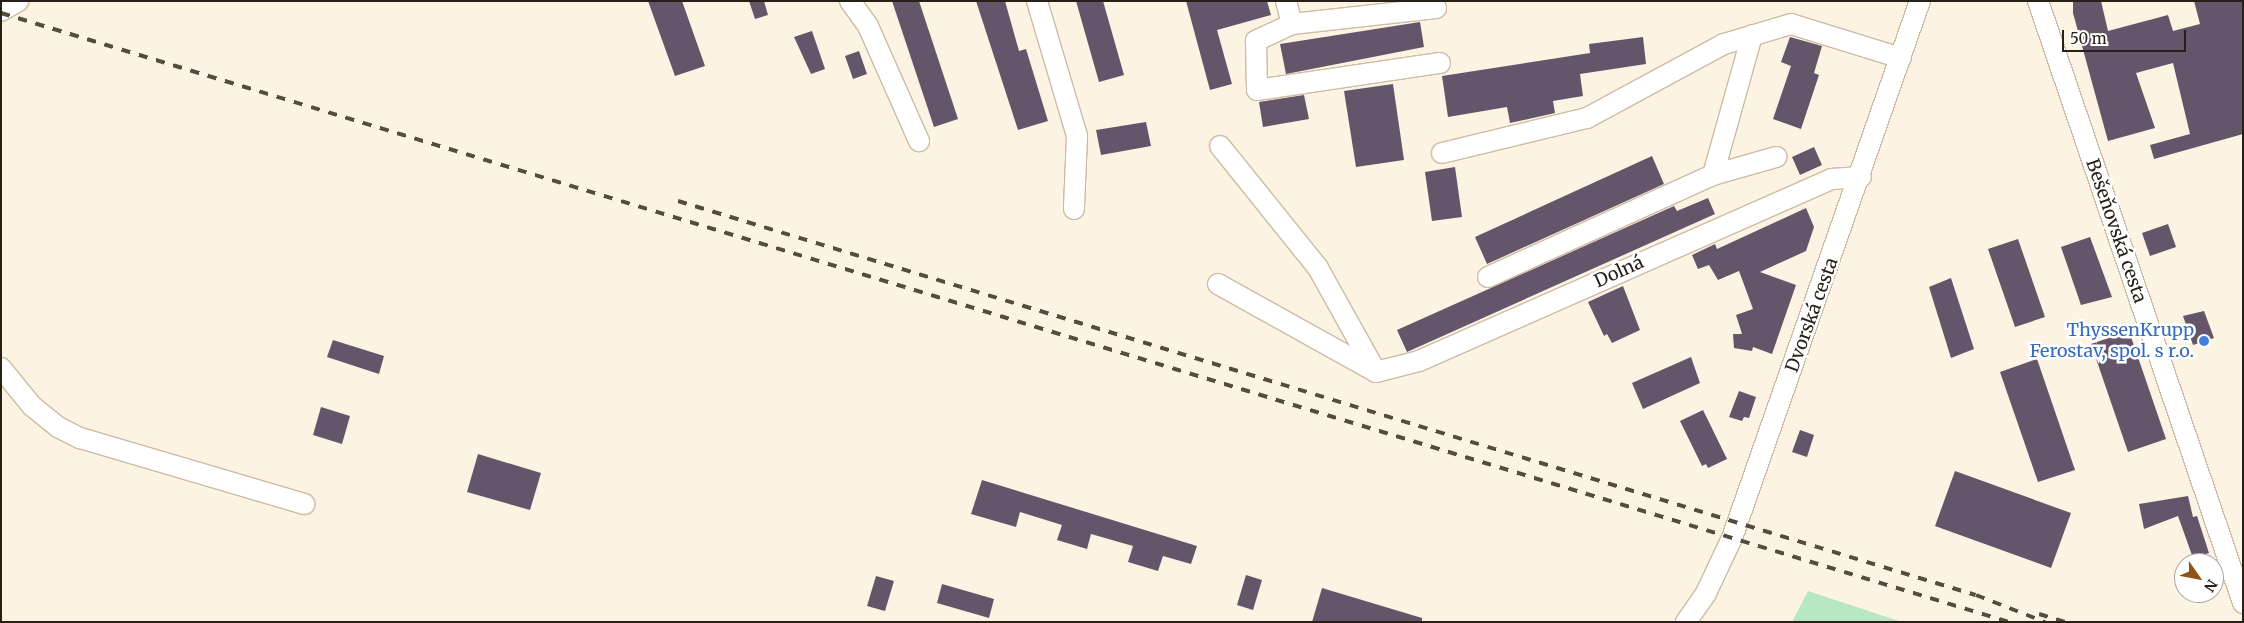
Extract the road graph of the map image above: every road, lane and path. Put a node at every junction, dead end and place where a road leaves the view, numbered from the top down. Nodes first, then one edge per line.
1 (18, 1) edge
2 (850, 1) edge
3 (1037, 1) edge
4 (1286, 1) edge
5 (1920, 1) edge
6 (2038, 1) edge
7 (1392, 7) edge
8 (1436, 8) dead end
9 (1, 11) edge
10 (1292, 24) junction
11 (1752, 35) junction
12 (1901, 58) junction
13 (1440, 63) dead end
14 (918, 142) dead end
15 (1220, 146) dead end
16 (1442, 153) dead end
17 (1776, 157) dead end
18 (1713, 175) junction
19 (1861, 177) junction
20 (1074, 209) dead end
21 (1488, 277) dead end
22 (1218, 284) dead end
23 (1, 368) edge
24 (1376, 372) junction
25 (304, 504) dead end
26 (2243, 603) edge
27 (1686, 622) edge

1 - 9 street
2 - 14 street
3 - 20 street
4 - 10 street
5 - 12 street, Dvorská cesta
6 - 26 street, Bešeňovská cesta
7 - 8 street
7 - 10 street
10 - 13 street
11 - 12 street
11 - 16 street
11 - 18 street
12 - 19 street, Dvorská cesta
15 - 24 street
17 - 18 street
18 - 21 street
19 - 24 street, Dolná
19 - 27 street, Dvorská cesta
22 - 24 street
23 - 25 street

